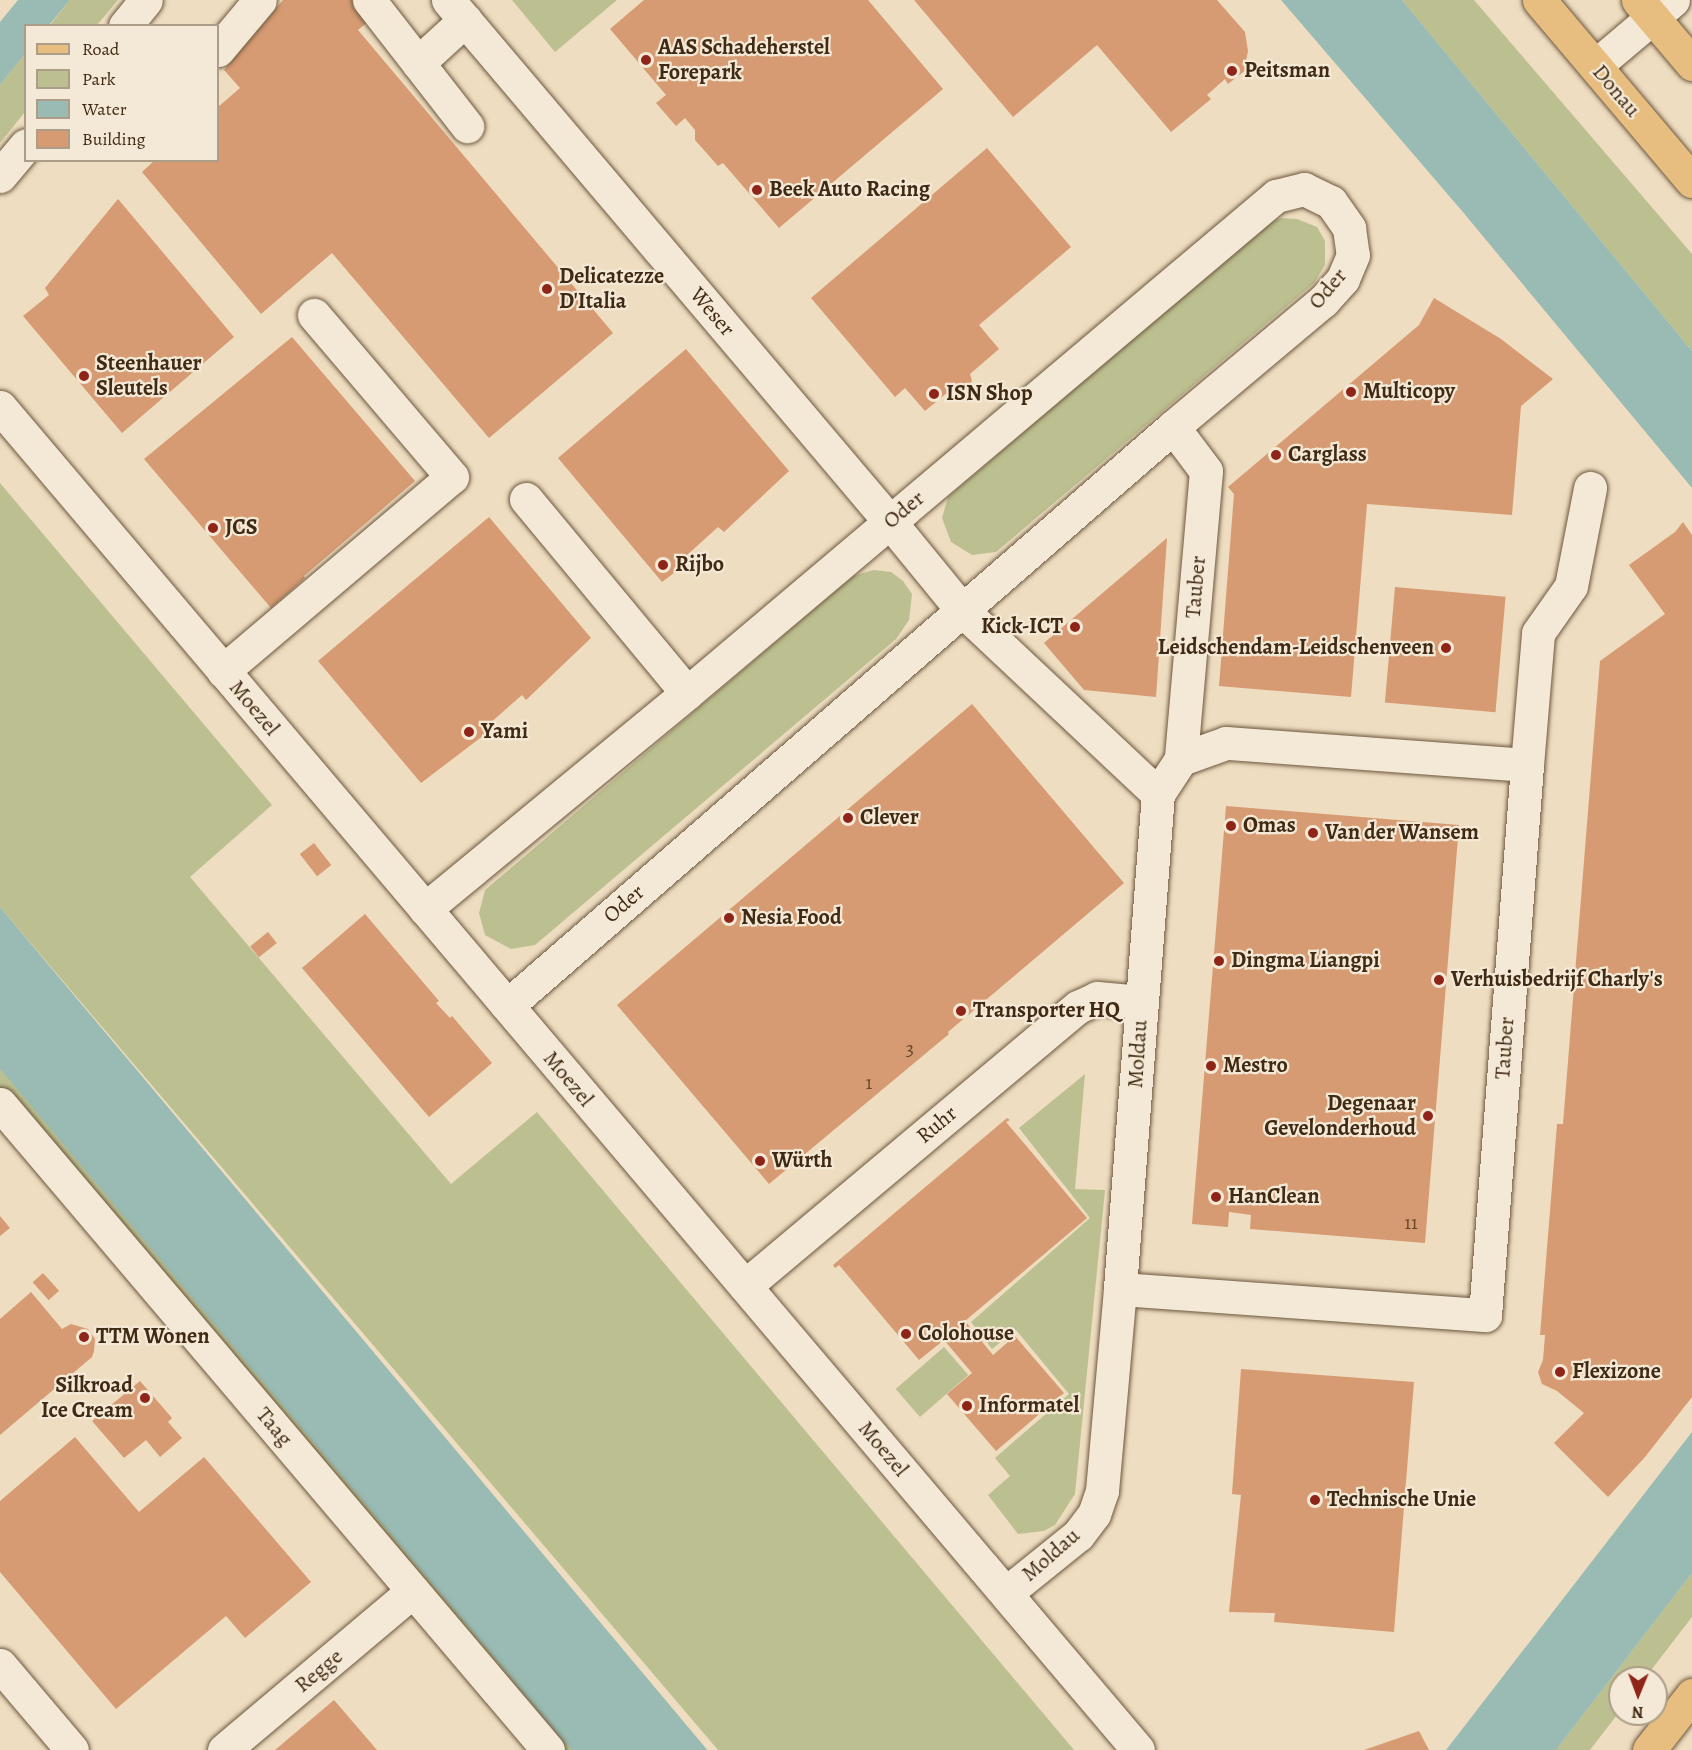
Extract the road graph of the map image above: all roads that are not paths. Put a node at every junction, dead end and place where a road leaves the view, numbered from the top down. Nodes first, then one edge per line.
1 (260, 0) edge
2 (369, 0) edge
3 (1539, 0) edge
4 (1654, 6) edge
5 (456, 10) edge
6 (219, 49) edge
7 (418, 63) junction
8 (1692, 64) edge
9 (1595, 66) junction
10 (467, 126) dead end
11 (24, 147) edge
12 (0, 176) edge
13 (1692, 181) edge
14 (314, 315) dead end
15 (0, 407) edge
16 (1173, 427) junction
17 (1590, 488) dead end
18 (526, 500) dead end
19 (890, 522) junction
20 (962, 610) junction
21 (224, 671) junction
22 (687, 693) junction
23 (1181, 759) junction
24 (1527, 765) junction
25 (1158, 794) junction
26 (425, 909) junction
27 (1142, 1002) junction
28 (507, 1006) junction
29 (0, 1104) edge
30 (745, 1286) junction
31 (1120, 1289) junction
32 (413, 1591) junction
33 (1006, 1593) junction
34 (0, 1665) edge
35 (1692, 1695) edge
36 (72, 1750) edge
37 (224, 1750) edge
38 (548, 1750) edge
39 (1138, 1750) edge
40 (1649, 1750) edge

1 - 6 street
2 - 7 street
3 - 9 main road, Donau
4 - 8 main road
4 - 9 street
5 - 7 street
5 - 19 street, Weser
7 - 10 street
9 - 13 main road, Donau
11 - 12 street
14 - 21 street
15 - 21 street, Moezel
16 - 19 street, Oder
16 - 20 street, Oder
16 - 23 street, Tauber
17 - 24 street
18 - 22 street
19 - 20 street, Weser
19 - 22 street, Oder
20 - 25 street
20 - 28 street, Oder
21 - 26 street, Moezel
22 - 26 street, Oder
23 - 24 street
23 - 25 street, Tauber
24 - 31 street, Tauber
25 - 27 street, Moldau
26 - 28 street, Moezel
27 - 30 street, Ruhr
27 - 31 street, Moldau
28 - 30 street, Moezel
29 - 32 street, Taag
30 - 33 street, Moezel
31 - 33 street, Moldau
32 - 37 street, Regge
32 - 38 street, Taag
33 - 39 street, Moezel
34 - 36 street
35 - 40 main road

